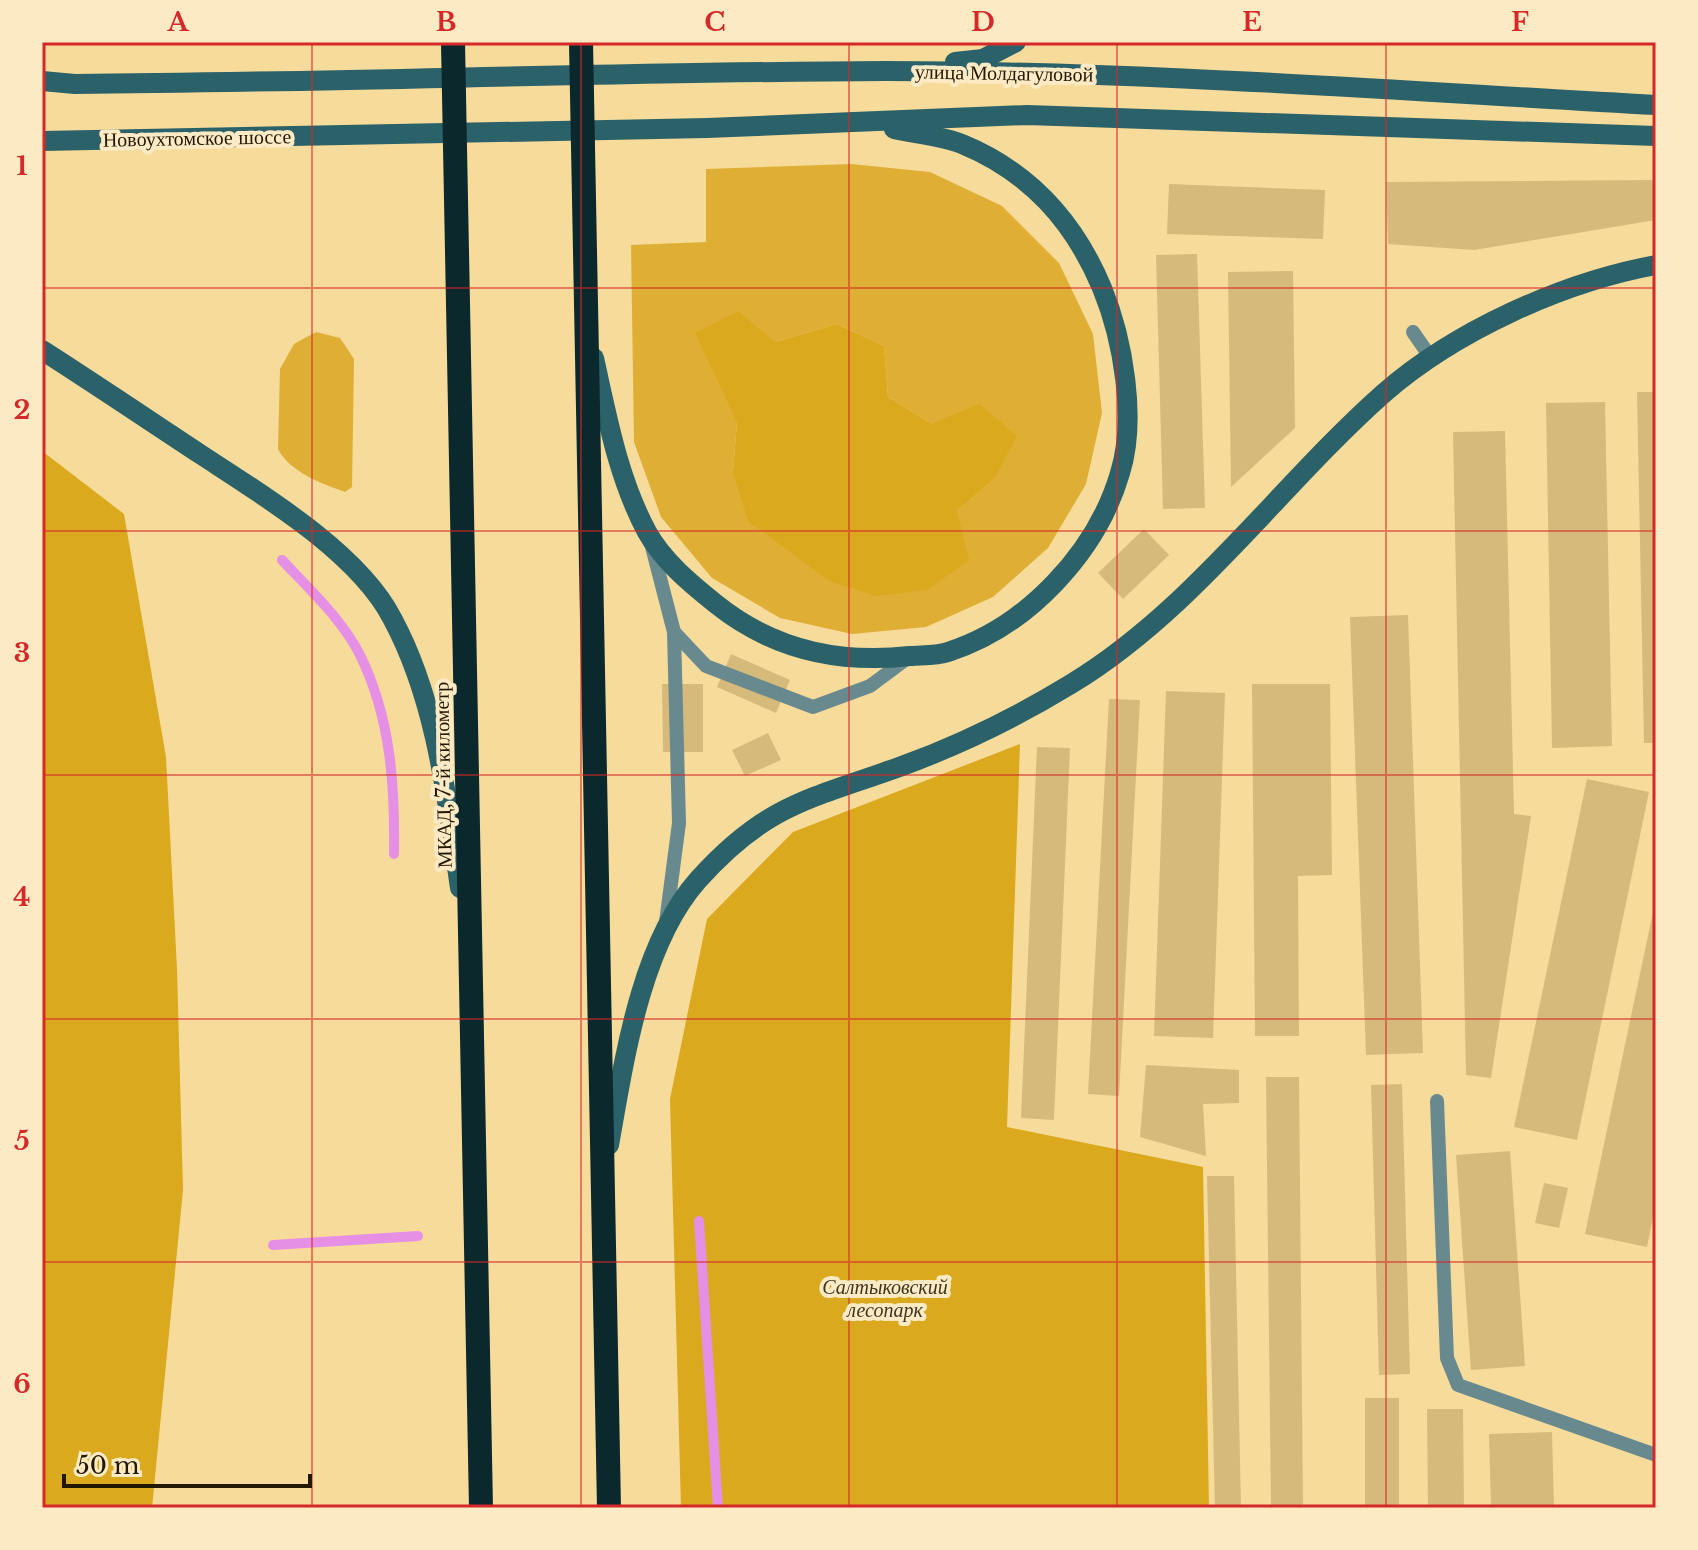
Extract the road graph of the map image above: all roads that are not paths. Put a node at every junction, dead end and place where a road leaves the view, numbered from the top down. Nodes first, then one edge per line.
1 (453, 42) edge
2 (581, 42) edge
3 (1016, 42) edge
4 (888, 71) junction
5 (42, 81) edge
6 (1656, 105) edge
7 (867, 123) junction
8 (352, 135) joint
9 (1656, 136) edge
10 (42, 141) edge
11 (1656, 265) edge
12 (587, 325) junction
13 (1413, 332) dead end
14 (42, 350) edge
15 (1431, 358) junction
16 (648, 533) junction
17 (674, 632) junction
18 (909, 657) junction
19 (664, 935) junction
20 (470, 954) junction
21 (1437, 1101) dead end
22 (602, 1180) junction
23 (1656, 1455) edge
24 (481, 1508) edge
25 (609, 1508) edge

1 - 20 highway, МКАД, 7-й километр
2 - 12 highway
3 - 4 main road
4 - 5 main road, улица Молдагуловой
4 - 6 main road, улица Молдагуловой
7 - 8 main road, улица Молдагуловой
7 - 9 main road, улица Молдагуловой
7 - 18 main road
8 - 10 main road, Новоухтомское шоссе
11 - 15 main road
12 - 16 main road
12 - 22 highway
13 - 15 lane
14 - 20 main road
15 - 19 main road
16 - 17 lane
16 - 18 main road
17 - 18 lane
17 - 19 lane
19 - 22 main road
20 - 24 highway, МКАД, 7-й километр
21 - 23 lane
22 - 25 highway

